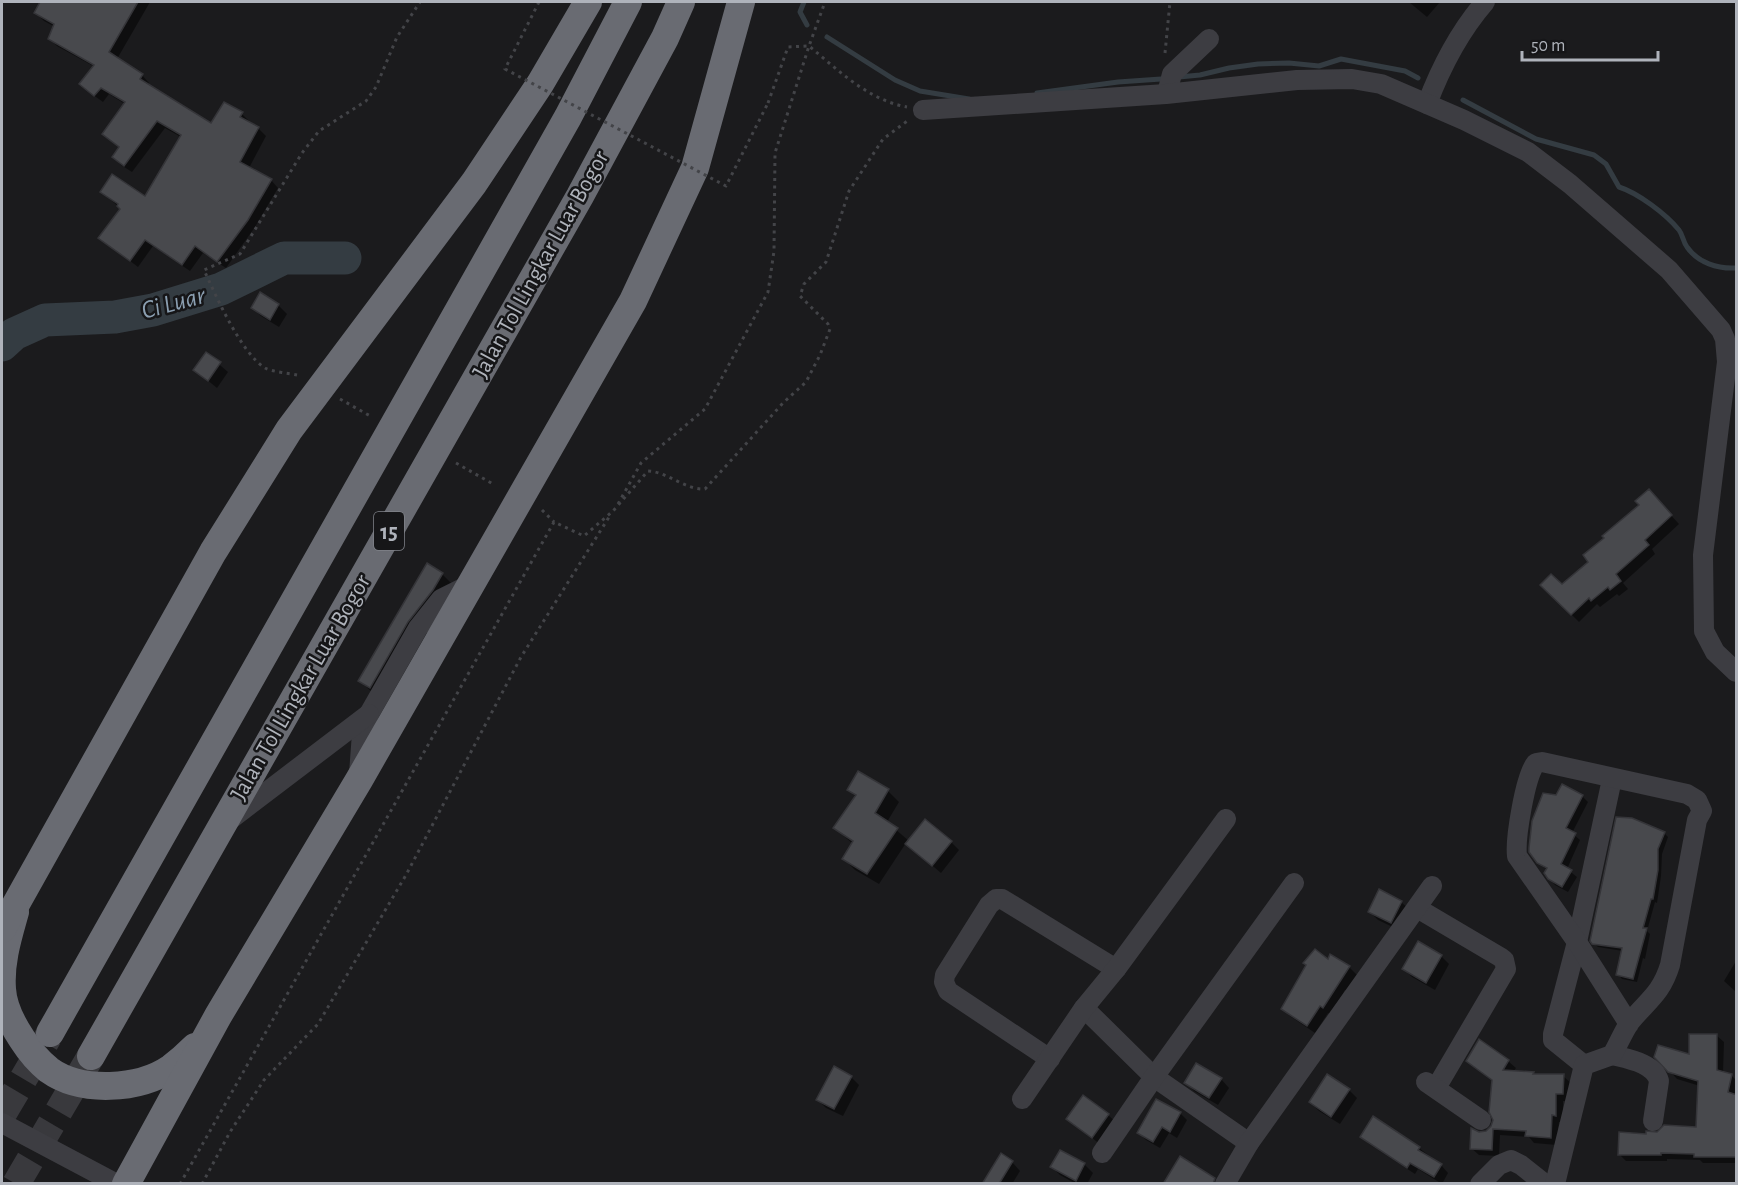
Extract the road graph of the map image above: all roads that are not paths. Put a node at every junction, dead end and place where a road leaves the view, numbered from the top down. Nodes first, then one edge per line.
1 (588, 2) edge
2 (628, 2) edge
3 (681, 2) edge
4 (741, 2) edge
5 (1485, 2) edge
6 (1209, 39) dead end
7 (1170, 84) junction
8 (1427, 104) junction
9 (923, 110) road end
10 (471, 584) junction
11 (1737, 672) edge
12 (369, 714) junction
13 (1612, 779) junction
14 (358, 780) junction
15 (1226, 819) dead end
16 (221, 826) junction
17 (1294, 883) dead end
18 (1432, 886) dead end
19 (17, 902) junction
20 (1417, 908) junction
21 (2, 929) edge
22 (1577, 942) junction
23 (1116, 969) junction
24 (1084, 1008) junction
25 (218, 1016) junction
26 (1629, 1024) junction
27 (50, 1033) tunnel mouth
28 (91, 1056) tunnel mouth
29 (1050, 1059) junction
30 (1630, 1061) junction
31 (1584, 1065) junction
32 (1154, 1077) junction
33 (1022, 1100) dead end
34 (1481, 1119) dead end
35 (1653, 1121) dead end
36 (2, 1123) edge
37 (1249, 1143) junction
38 (1102, 1153) dead end
39 (117, 1184) edge
40 (126, 1184) edge
41 (1225, 1184) edge
42 (1480, 1184) edge
43 (1545, 1184) edge
44 (1556, 1184) edge

1 - 19 highway
2 - 27 highway, Jalan Tol Lingkar Luar Bogor / 15
3 - 16 highway, Jalan Tol Lingkar Luar Bogor / 15
4 - 10 highway
5 - 8 street
6 - 7 street
7 - 8 street
7 - 9 street
8 - 11 street
10 - 12 street
10 - 14 highway
12 - 14 street
12 - 16 street
13 - 22 street
13 - 22 street
13 - 26 street
14 - 25 highway
15 - 23 street
16 - 28 highway, Jalan Tol Lingkar Luar Bogor / 15
17 - 32 street
18 - 20 street
19 - 21 highway
19 - 25 highway
20 - 34 street
20 - 37 street
22 - 26 street
22 - 31 street
23 - 24 street
23 - 29 street
24 - 29 street
24 - 32 street
25 - 40 highway
26 - 30 street
29 - 33 street
30 - 31 street
30 - 35 street
31 - 44 street
32 - 37 street
32 - 38 street
36 - 39 street
37 - 41 street
42 - 43 street

